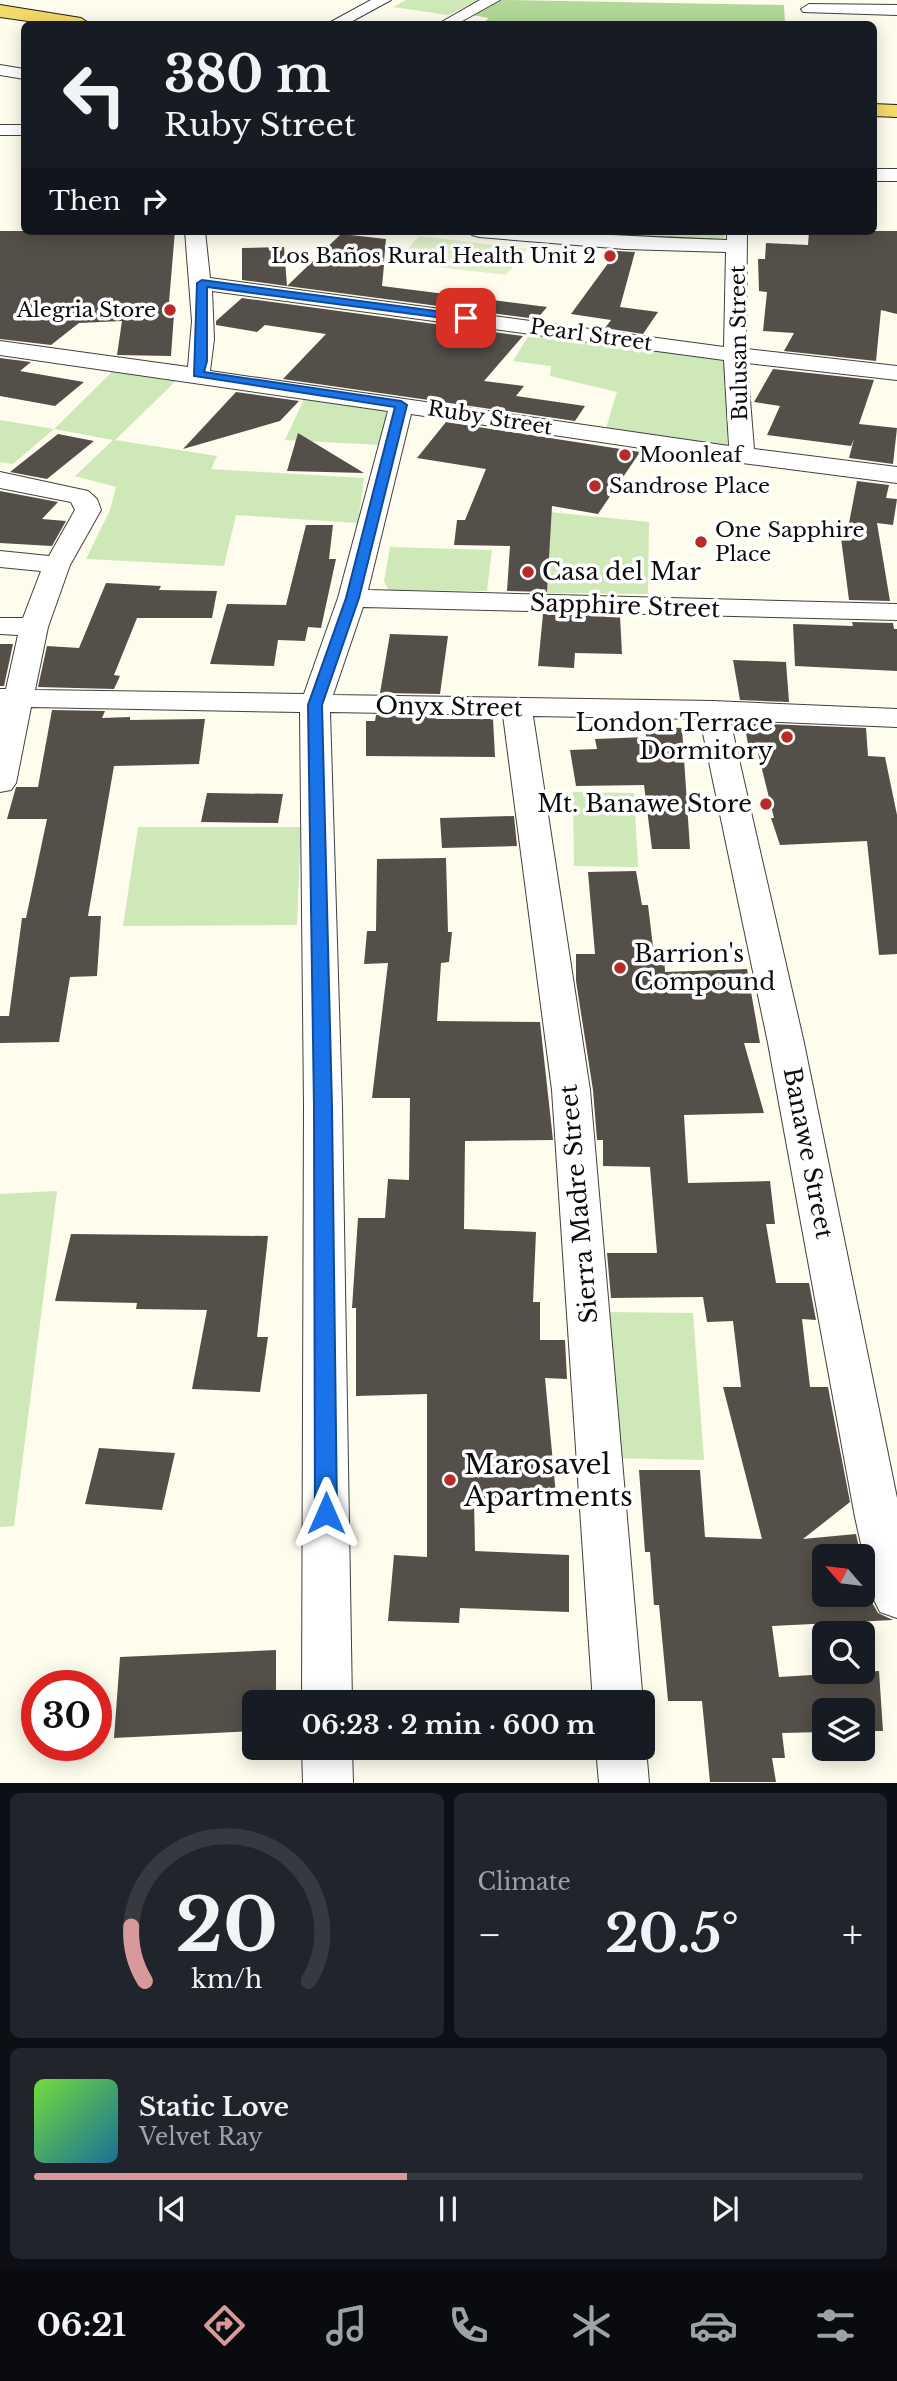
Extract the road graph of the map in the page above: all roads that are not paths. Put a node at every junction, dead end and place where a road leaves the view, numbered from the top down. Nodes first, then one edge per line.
1 (383, 0) edge
2 (492, 0) edge
3 (871, 5) edge
4 (809, 9) dead end
5 (897, 10) edge
6 (0, 11) edge
7 (62, 21) edge
8 (341, 21) edge
9 (452, 21) edge
10 (0, 70) edge
11 (21, 74) edge
12 (877, 110) edge
13 (897, 111) edge
14 (21, 131) edge
15 (1, 134) edge
16 (877, 175) edge
17 (897, 175) edge
18 (196, 235) edge
19 (528, 235) edge
20 (738, 239) edge
21 (202, 283) junction
22 (0, 348) edge
23 (735, 355) junction
24 (897, 373) edge
25 (198, 374) junction
26 (401, 405) junction
27 (742, 456) junction
28 (897, 475) edge
29 (0, 480) edge
30 (0, 559) edge
31 (57, 565) junction
32 (352, 598) junction
33 (897, 612) edge
34 (0, 626) edge
35 (34, 627) junction
36 (8, 699) edge
37 (315, 705) junction
38 (517, 708) junction
39 (713, 710) junction
40 (897, 718) edge
41 (0, 783) edge
42 (897, 1598) edge
43 (327, 1690) edge
44 (617, 1690) edge
45 (327, 1760) edge
46 (622, 1760) edge
47 (328, 1783) edge
48 (624, 1783) edge

1 - 8 street
2 - 9 street
3 - 4 street
3 - 5 street
6 - 7 main road
10 - 11 street
12 - 13 main road
14 - 15 street
16 - 17 street
18 - 21 street
19 - 20 street
20 - 23 street, Bulusan Street
21 - 23 street, Pearl Street
21 - 25 street
22 - 25 street, Ruby Street
23 - 24 street, Pearl Street
23 - 27 street, Bulusan Street
25 - 26 street, Ruby Street
26 - 27 street, Ruby Street
26 - 32 street
27 - 28 street, Ruby Street
29 - 31 street
30 - 31 street
31 - 35 street
32 - 33 street, Sapphire Street
32 - 37 street
34 - 35 street
35 - 36 street
36 - 37 street, Onyx Street
36 - 41 street
37 - 38 street, Onyx Street
37 - 43 street
38 - 39 street, Onyx Street
38 - 44 street, Sierra Madre Street
39 - 40 street, Onyx Street
39 - 42 street, Banawe Street
45 - 47 street
46 - 48 street

